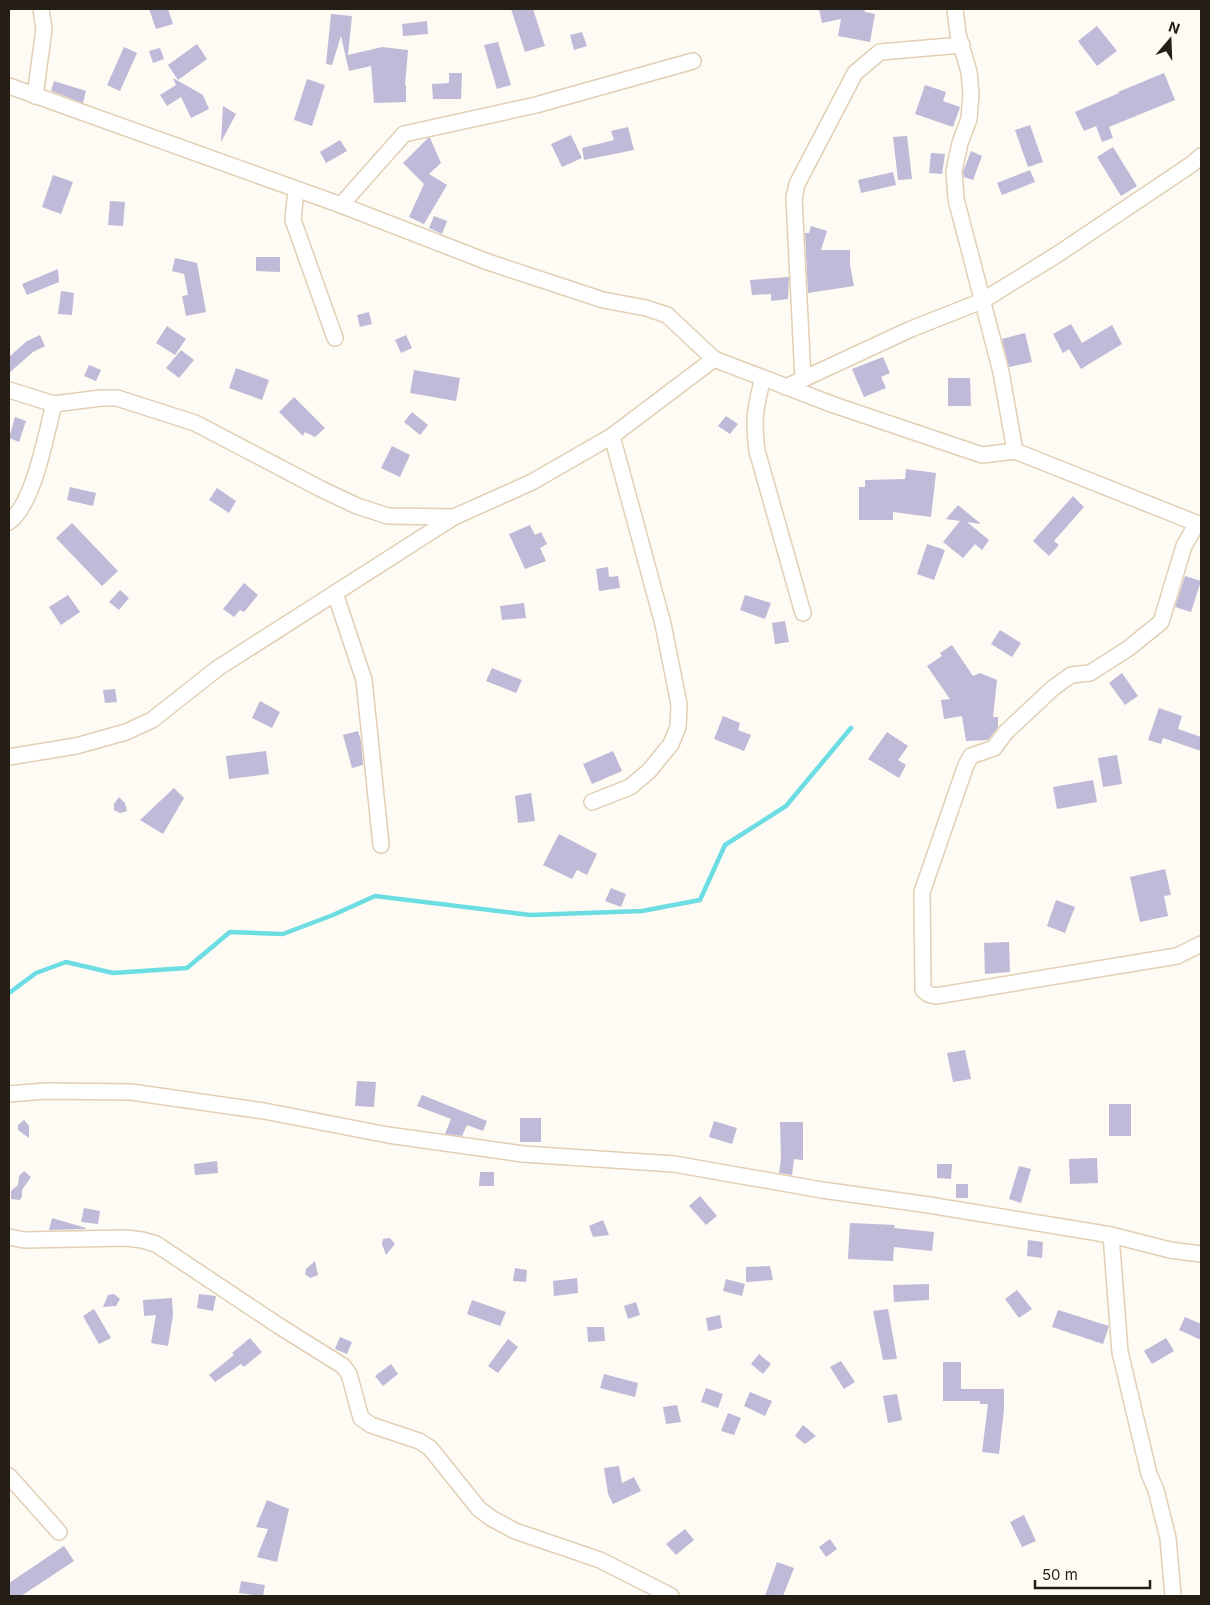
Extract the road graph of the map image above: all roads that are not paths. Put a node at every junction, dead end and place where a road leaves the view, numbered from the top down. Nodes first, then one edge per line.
1 (40, 9) edge
2 (955, 9) edge
3 (962, 45) junction
4 (693, 61) dead end
5 (9, 86) edge
6 (35, 96) junction
7 (1201, 156) edge
8 (296, 189) junction
9 (341, 205) junction
10 (982, 301) junction
11 (335, 338) dead end
12 (714, 359) junction
13 (763, 378) junction
14 (803, 379) junction
15 (786, 388) junction
16 (9, 390) edge
17 (54, 404) junction
18 (612, 436) junction
19 (1015, 452) junction
20 (454, 517) junction
21 (9, 522) edge
22 (1199, 524) edge
23 (335, 593) junction
24 (803, 613) dead end
25 (9, 757) edge
26 (592, 802) dead end
27 (381, 845) dead end
28 (1201, 944) edge
29 (9, 1094) edge
30 (1110, 1234) junction
31 (9, 1238) edge
32 (1201, 1254) edge
33 (9, 1476) edge
34 (59, 1532) dead end
35 (671, 1596) edge
36 (1173, 1596) edge

1 - 6 street
2 - 3 street
3 - 10 street
3 - 14 street
4 - 9 street
5 - 6 street
6 - 8 street
7 - 10 street
8 - 9 street
8 - 11 street
9 - 12 street
10 - 14 street
10 - 19 street
12 - 13 street
12 - 18 street
13 - 15 street
13 - 24 street
14 - 15 street
15 - 19 street
16 - 17 street
17 - 20 street
17 - 21 street
18 - 20 street
18 - 26 street
19 - 22 street
20 - 23 street
22 - 28 street
23 - 25 street
23 - 27 street
29 - 30 street
30 - 32 street
30 - 36 street
31 - 35 street
33 - 34 street

